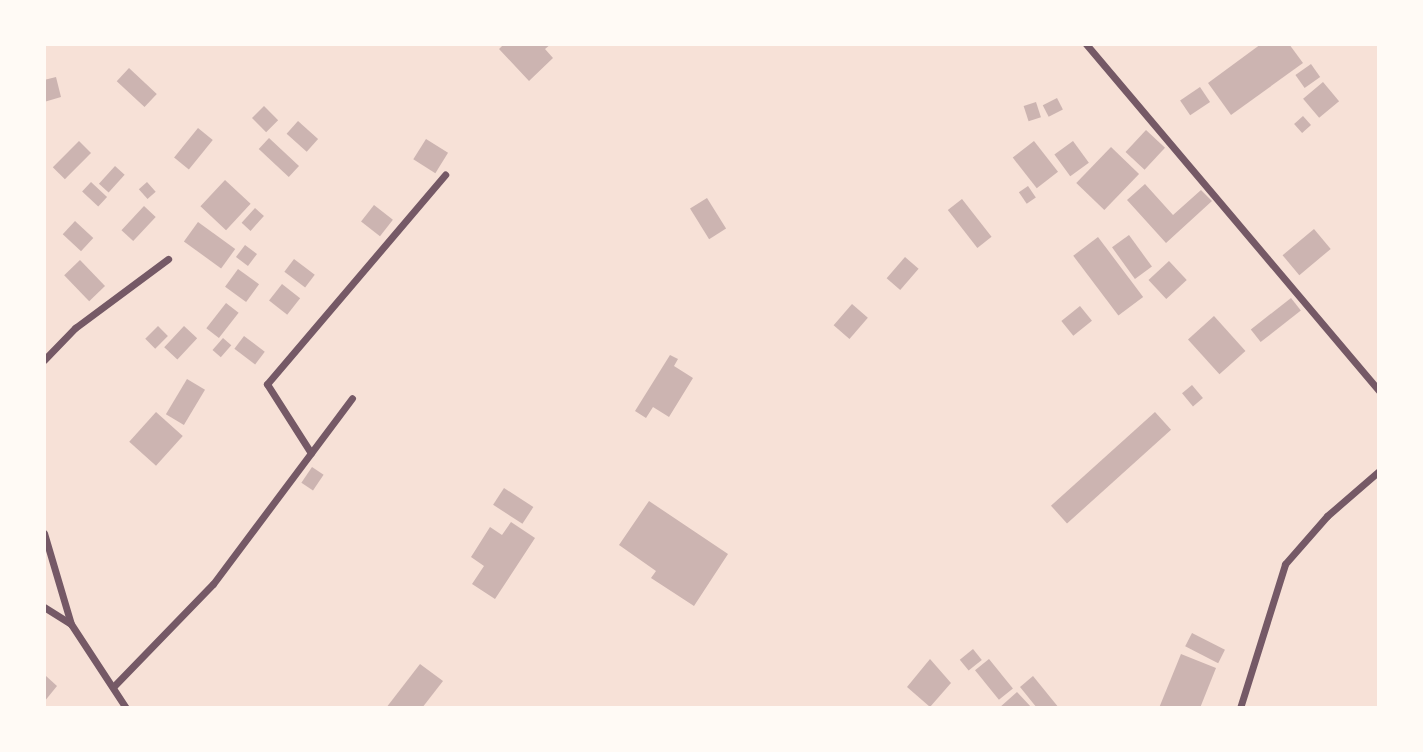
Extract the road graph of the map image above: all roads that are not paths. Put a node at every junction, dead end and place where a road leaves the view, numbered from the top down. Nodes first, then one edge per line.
1 (1086, 44) edge
2 (445, 175) dead end
3 (168, 259) dead end
4 (44, 360) edge
5 (1379, 391) edge
6 (352, 398) dead end
7 (311, 453) junction
8 (1379, 471) edge
9 (44, 533) edge
10 (44, 607) edge
11 (71, 624) junction
12 (114, 686) junction
13 (126, 708) edge
14 (1240, 708) edge

1 - 5 street
2 - 7 street
3 - 4 street
6 - 7 street
7 - 12 street
8 - 14 street
9 - 11 street
10 - 11 street
11 - 12 street
12 - 13 street

